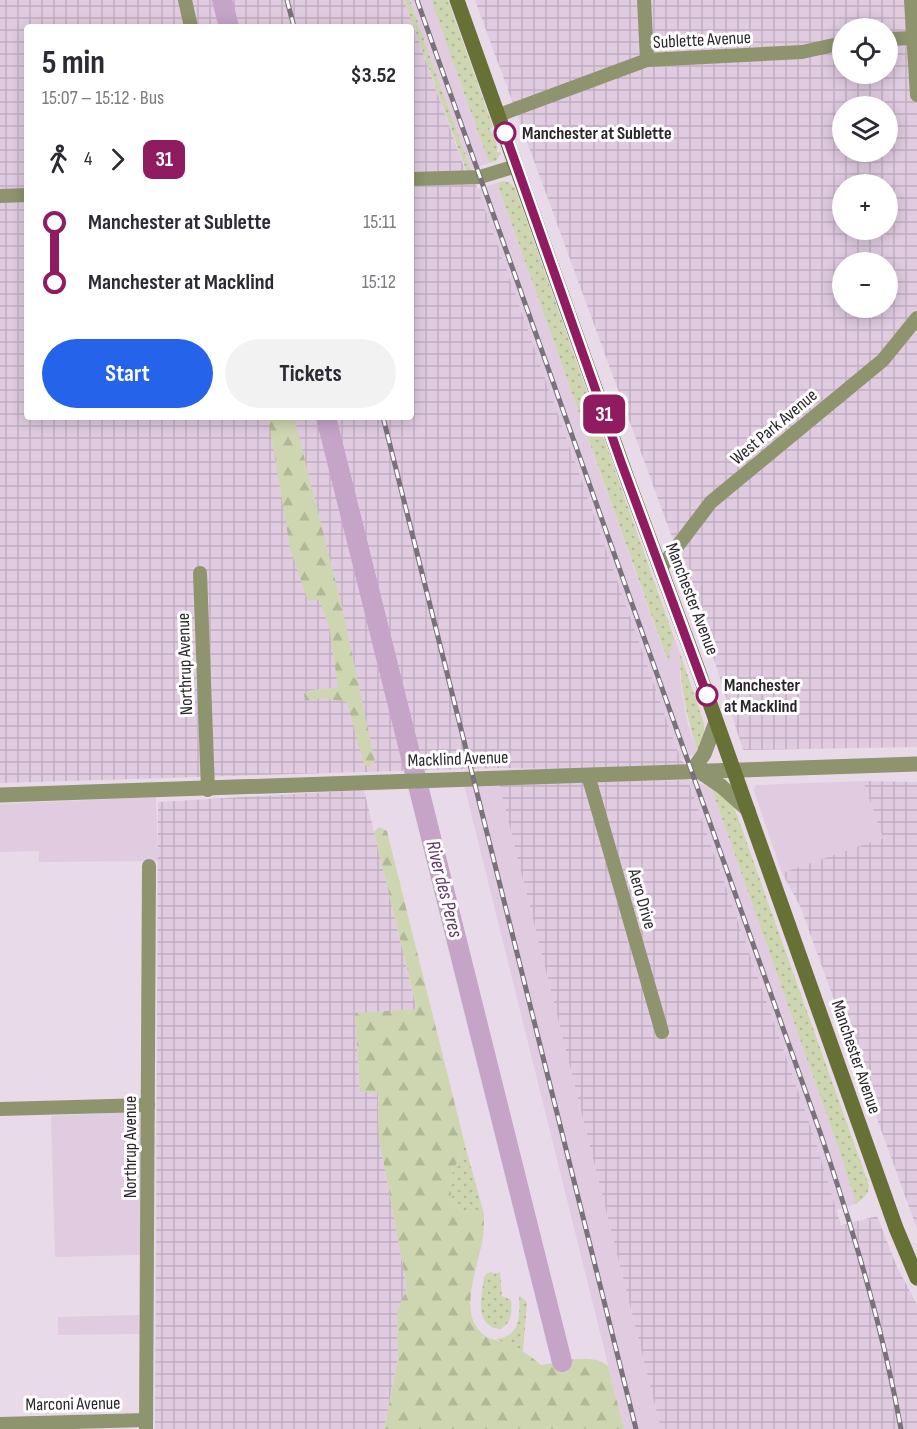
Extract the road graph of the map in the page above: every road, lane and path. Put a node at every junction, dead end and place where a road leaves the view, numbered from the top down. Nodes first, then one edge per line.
1 (184, 0) edge
2 (457, 0) edge
3 (644, 0) edge
4 (911, 0) edge
5 (190, 24) edge
6 (913, 38) junction
7 (898, 39) edge
8 (832, 45) edge
9 (647, 60) junction
10 (917, 94) edge
11 (499, 115) junction
12 (516, 166) junction
13 (414, 179) edge
14 (24, 195) edge
15 (0, 196) edge
16 (917, 318) edge
17 (660, 569) junction
18 (200, 573) dead end
19 (716, 722) junction
20 (917, 764) edge
21 (695, 771) junction
22 (734, 771) junction
23 (588, 775) junction
24 (208, 790) junction
25 (0, 795) edge
26 (747, 810) junction
27 (149, 866) dead end
28 (662, 1032) dead end
29 (148, 1105) junction
30 (0, 1109) edge
31 (917, 1278) edge
32 (0, 1424) edge
33 (146, 1425) edge

1 - 5 street
2 - 11 main road, Manchester Avenue
3 - 9 street
4 - 6 street
6 - 7 street
6 - 10 street
8 - 9 street, Sublette Avenue
9 - 11 street, Sublette Avenue
11 - 12 main road, Manchester Avenue
12 - 13 street
12 - 17 main road, Manchester Avenue
14 - 15 street
16 - 17 street, West Park Avenue
17 - 19 main road, Manchester Avenue
18 - 24 street, Northrup Avenue
19 - 21 street
19 - 22 main road, Manchester Avenue
20 - 22 street, Macklind Avenue
21 - 22 street, Macklind Avenue
21 - 23 street, Macklind Avenue
21 - 26 street
22 - 26 main road, Manchester Avenue
23 - 24 street, Macklind Avenue
23 - 28 street, Aero Drive
24 - 25 street, Macklind Avenue
26 - 31 main road, Manchester Avenue
27 - 29 street, Northrup Avenue
29 - 30 street
29 - 33 street, Northrup Avenue
32 - 33 street, Marconi Avenue

